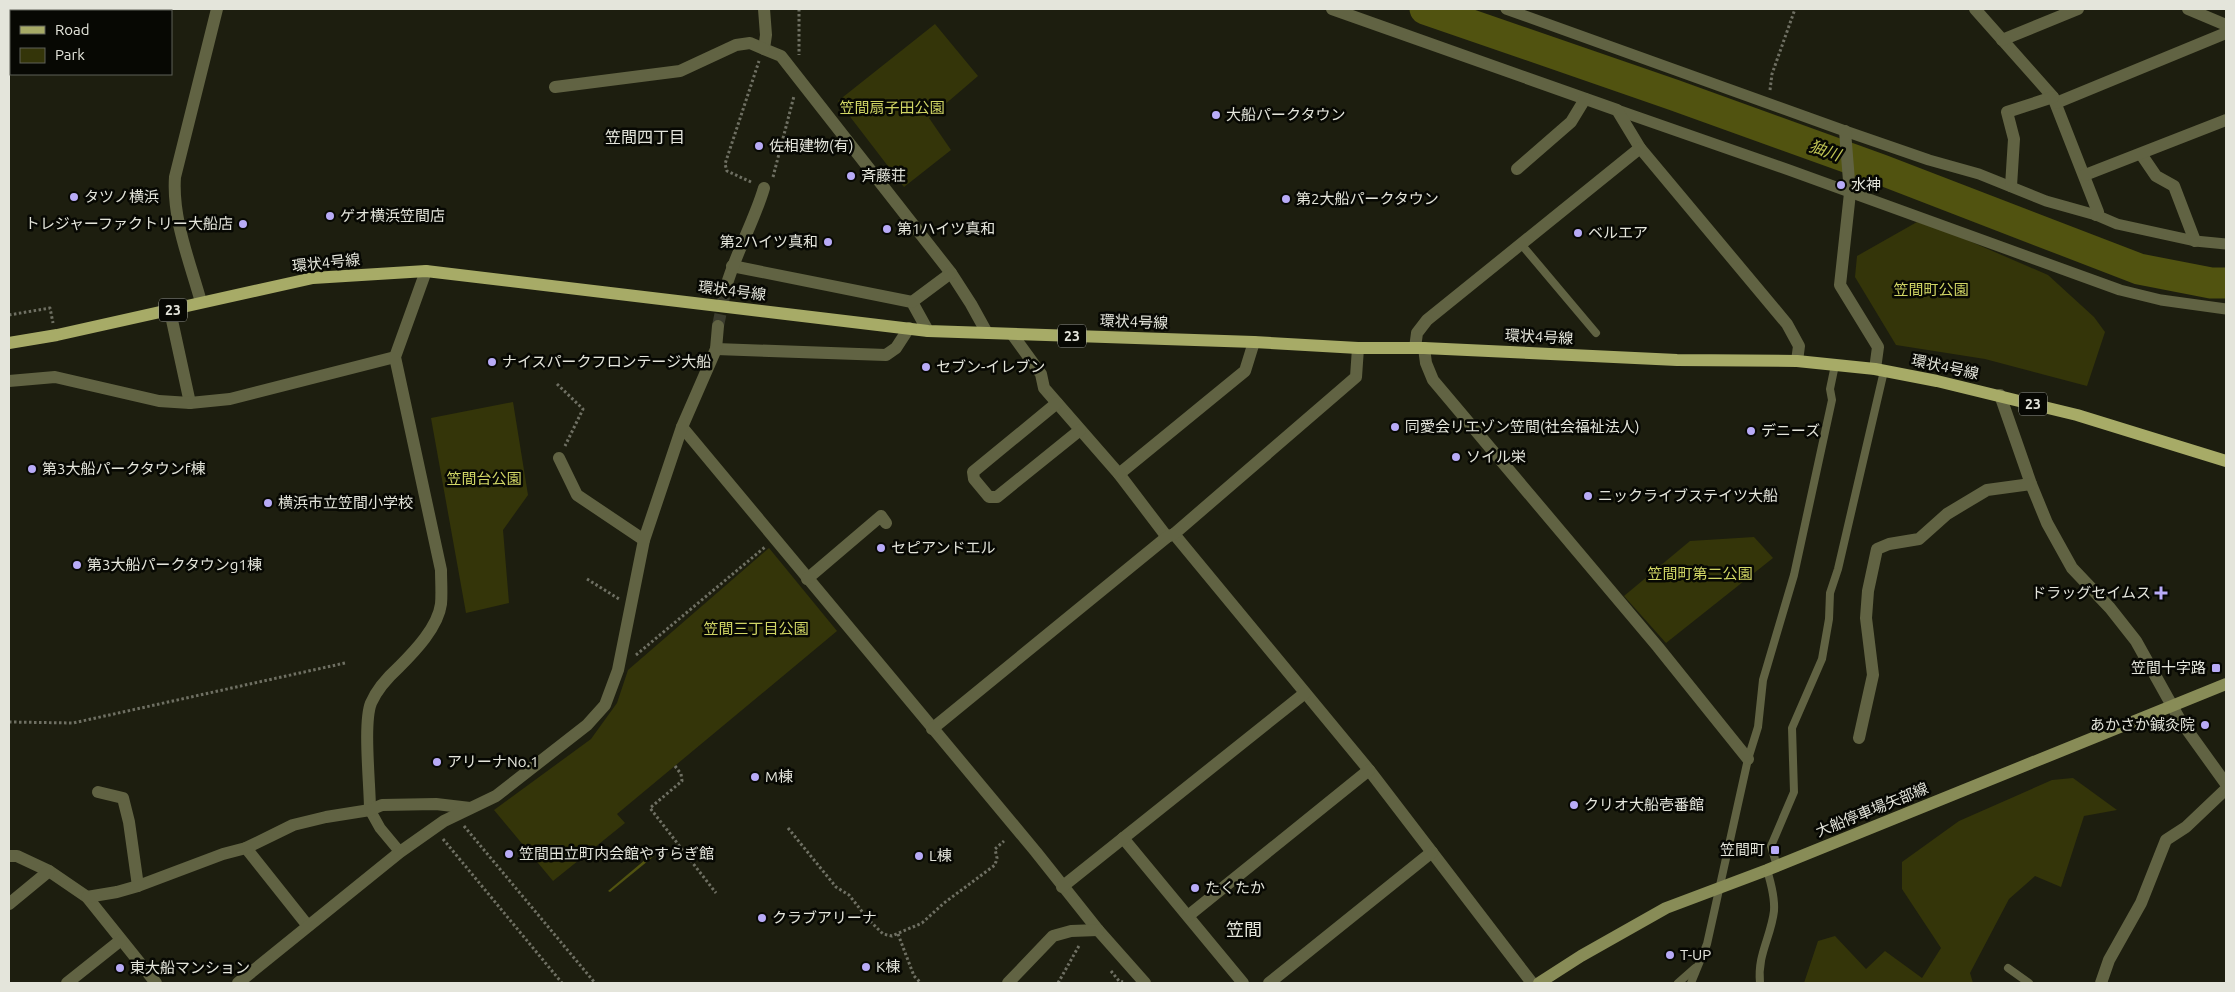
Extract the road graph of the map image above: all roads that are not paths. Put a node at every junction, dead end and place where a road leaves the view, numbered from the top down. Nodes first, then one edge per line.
1 (216, 9) edge
2 (764, 9) edge
3 (1332, 9) edge
4 (1506, 9) edge
5 (1975, 9) edge
6 (2078, 9) edge
7 (2188, 9) edge
8 (2226, 25) edge
9 (2226, 32) edge
10 (2002, 40) junction
11 (764, 49) junction
12 (555, 87) dead end
13 (1585, 99) junction
14 (2054, 100) junction
15 (1617, 110) junction
16 (2226, 120) edge
17 (1845, 131) junction
18 (1640, 148) junction
19 (2141, 154) junction
20 (1517, 169) dead end
21 (2085, 176) junction
22 (2012, 186) junction
23 (764, 188) road end
24 (1850, 193) junction
25 (2096, 215) junction
26 (2195, 241) junction
27 (1521, 244) junction
28 (2226, 244) edge
29 (732, 266) junction
30 (426, 271) junction
31 (951, 273) junction
32 (726, 287) tunnel mouth
33 (201, 302) junction
34 (912, 302) junction
35 (2226, 309) edge
36 (170, 311) junction
37 (718, 326) tunnel mouth
38 (909, 328) junction
39 (928, 332) junction
40 (986, 333) junction
41 (1596, 333) dead end
42 (1012, 334) junction
43 (1254, 342) junction
44 (9, 343) edge
45 (1358, 348) junction
46 (1419, 348) junction
47 (716, 349) junction
48 (394, 357) junction
49 (1797, 360) junction
50 (1835, 365) junction
51 (1880, 370) junction
52 (9, 381) edge
53 (2000, 396) junction
54 (190, 403) junction
55 (1057, 403) junction
56 (682, 427) junction
57 (1080, 430) junction
58 (559, 458) road end
59 (2226, 461) edge
60 (1119, 474) junction
61 (2030, 484) junction
62 (886, 523) dead end
63 (1171, 535) junction
64 (644, 540) junction
65 (807, 579) junction
66 (2226, 684) edge
67 (1305, 693) junction
68 (2172, 706) junction
69 (932, 730) junction
70 (1859, 738) dead end
71 (1748, 759) junction
72 (1369, 770) junction
73 (2226, 784) edge
74 (2226, 789) edge
75 (98, 792) dead end
76 (370, 810) junction
77 (465, 810) junction
78 (1123, 838) junction
79 (246, 848) junction
80 (400, 852) junction
81 (1432, 852) junction
82 (9, 856) edge
83 (1772, 868) junction
84 (49, 871) junction
85 (138, 886) junction
86 (1062, 887) junction
87 (1720, 887) junction
88 (87, 897) junction
89 (9, 904) edge
90 (1188, 916) junction
91 (308, 926) junction
92 (1098, 930) junction
93 (121, 940) junction
94 (1698, 966) junction
95 (2008, 968) dead end
96 (67, 983) edge
97 (156, 983) edge
98 (238, 983) edge
99 (1008, 983) edge
100 (1145, 983) edge
101 (1243, 983) edge
102 (1269, 983) edge
103 (1532, 983) edge
104 (1539, 983) edge
105 (1678, 983) edge
106 (1691, 983) edge
107 (1760, 983) edge
108 (2029, 983) edge
109 (2101, 983) edge

1 - 33 street
2 - 11 street
3 - 13 street
4 - 17 street
5 - 10 street
6 - 10 street
7 - 8 street
9 - 14 street
10 - 14 street
11 - 12 street
11 - 31 street
13 - 15 street
13 - 20 street
14 - 21 street
14 - 22 street
15 - 18 street
15 - 24 street
16 - 19 street
17 - 22 street
17 - 24 street
18 - 27 street
18 - 49 street
19 - 21 street
19 - 26 street
21 - 25 street
22 - 25 street
23 - 29 street
24 - 35 street
24 - 51 street
25 - 26 street
26 - 28 street
27 - 41 lane
27 - 46 street
29 - 32 street
29 - 34 street
30 - 33 main road, 環状4号線 / 23
30 - 38 main road, 環状4号線 / 23
30 - 48 street
31 - 34 street
31 - 40 street
33 - 36 main road, 環状4号線 / 23
34 - 39 street
36 - 44 main road, 環状4号線 / 23
36 - 54 street
37 - 47 street
38 - 39 main road, 環状4号線 / 23
38 - 47 street
39 - 40 main road, 環状4号線 / 23
40 - 42 main road, 環状4号線 / 23
42 - 43 main road, 環状4号線 / 23
42 - 55 street
43 - 45 main road, 環状4号線 / 23
43 - 60 street
45 - 46 main road, 環状4号線 / 23
45 - 63 street
46 - 49 main road, 環状4号線 / 23
46 - 71 street
47 - 56 street
48 - 54 street
48 - 76 street
49 - 50 main road, 環状4号線 / 23
50 - 51 main road, 環状4号線 / 23
50 - 71 lane
51 - 53 main road, 環状4号線 / 23
51 - 83 lane
52 - 54 street
53 - 59 main road, 環状4号線 / 23
53 - 61 street
55 - 57 street
55 - 57 street
56 - 64 street
56 - 65 street
57 - 60 street
58 - 64 street
60 - 63 street
61 - 68 street
61 - 70 street
62 - 65 street
63 - 67 street
63 - 69 street
64 - 77 street
65 - 69 street
66 - 68 main road, 大船停車場矢部線
67 - 72 street
67 - 78 street
68 - 73 street
68 - 83 main road, 大船停車場矢部線
69 - 86 street
71 - 87 lane
72 - 81 street
72 - 90 street
74 - 109 street
75 - 85 street
76 - 77 street
76 - 79 street
76 - 80 street
77 - 80 street
78 - 86 street
78 - 90 street
79 - 85 street
79 - 91 street
80 - 91 street
81 - 102 street
81 - 103 street
82 - 84 street
83 - 87 main road, 大船停車場矢部線
83 - 107 lane
84 - 88 street
84 - 89 street
85 - 88 street
86 - 92 street
87 - 94 lane
87 - 104 main road, 大船停車場矢部線
88 - 93 street
90 - 101 street
91 - 98 street
92 - 99 street
92 - 100 street
93 - 96 street
93 - 97 street
94 - 105 lane
94 - 106 lane
95 - 108 lane

